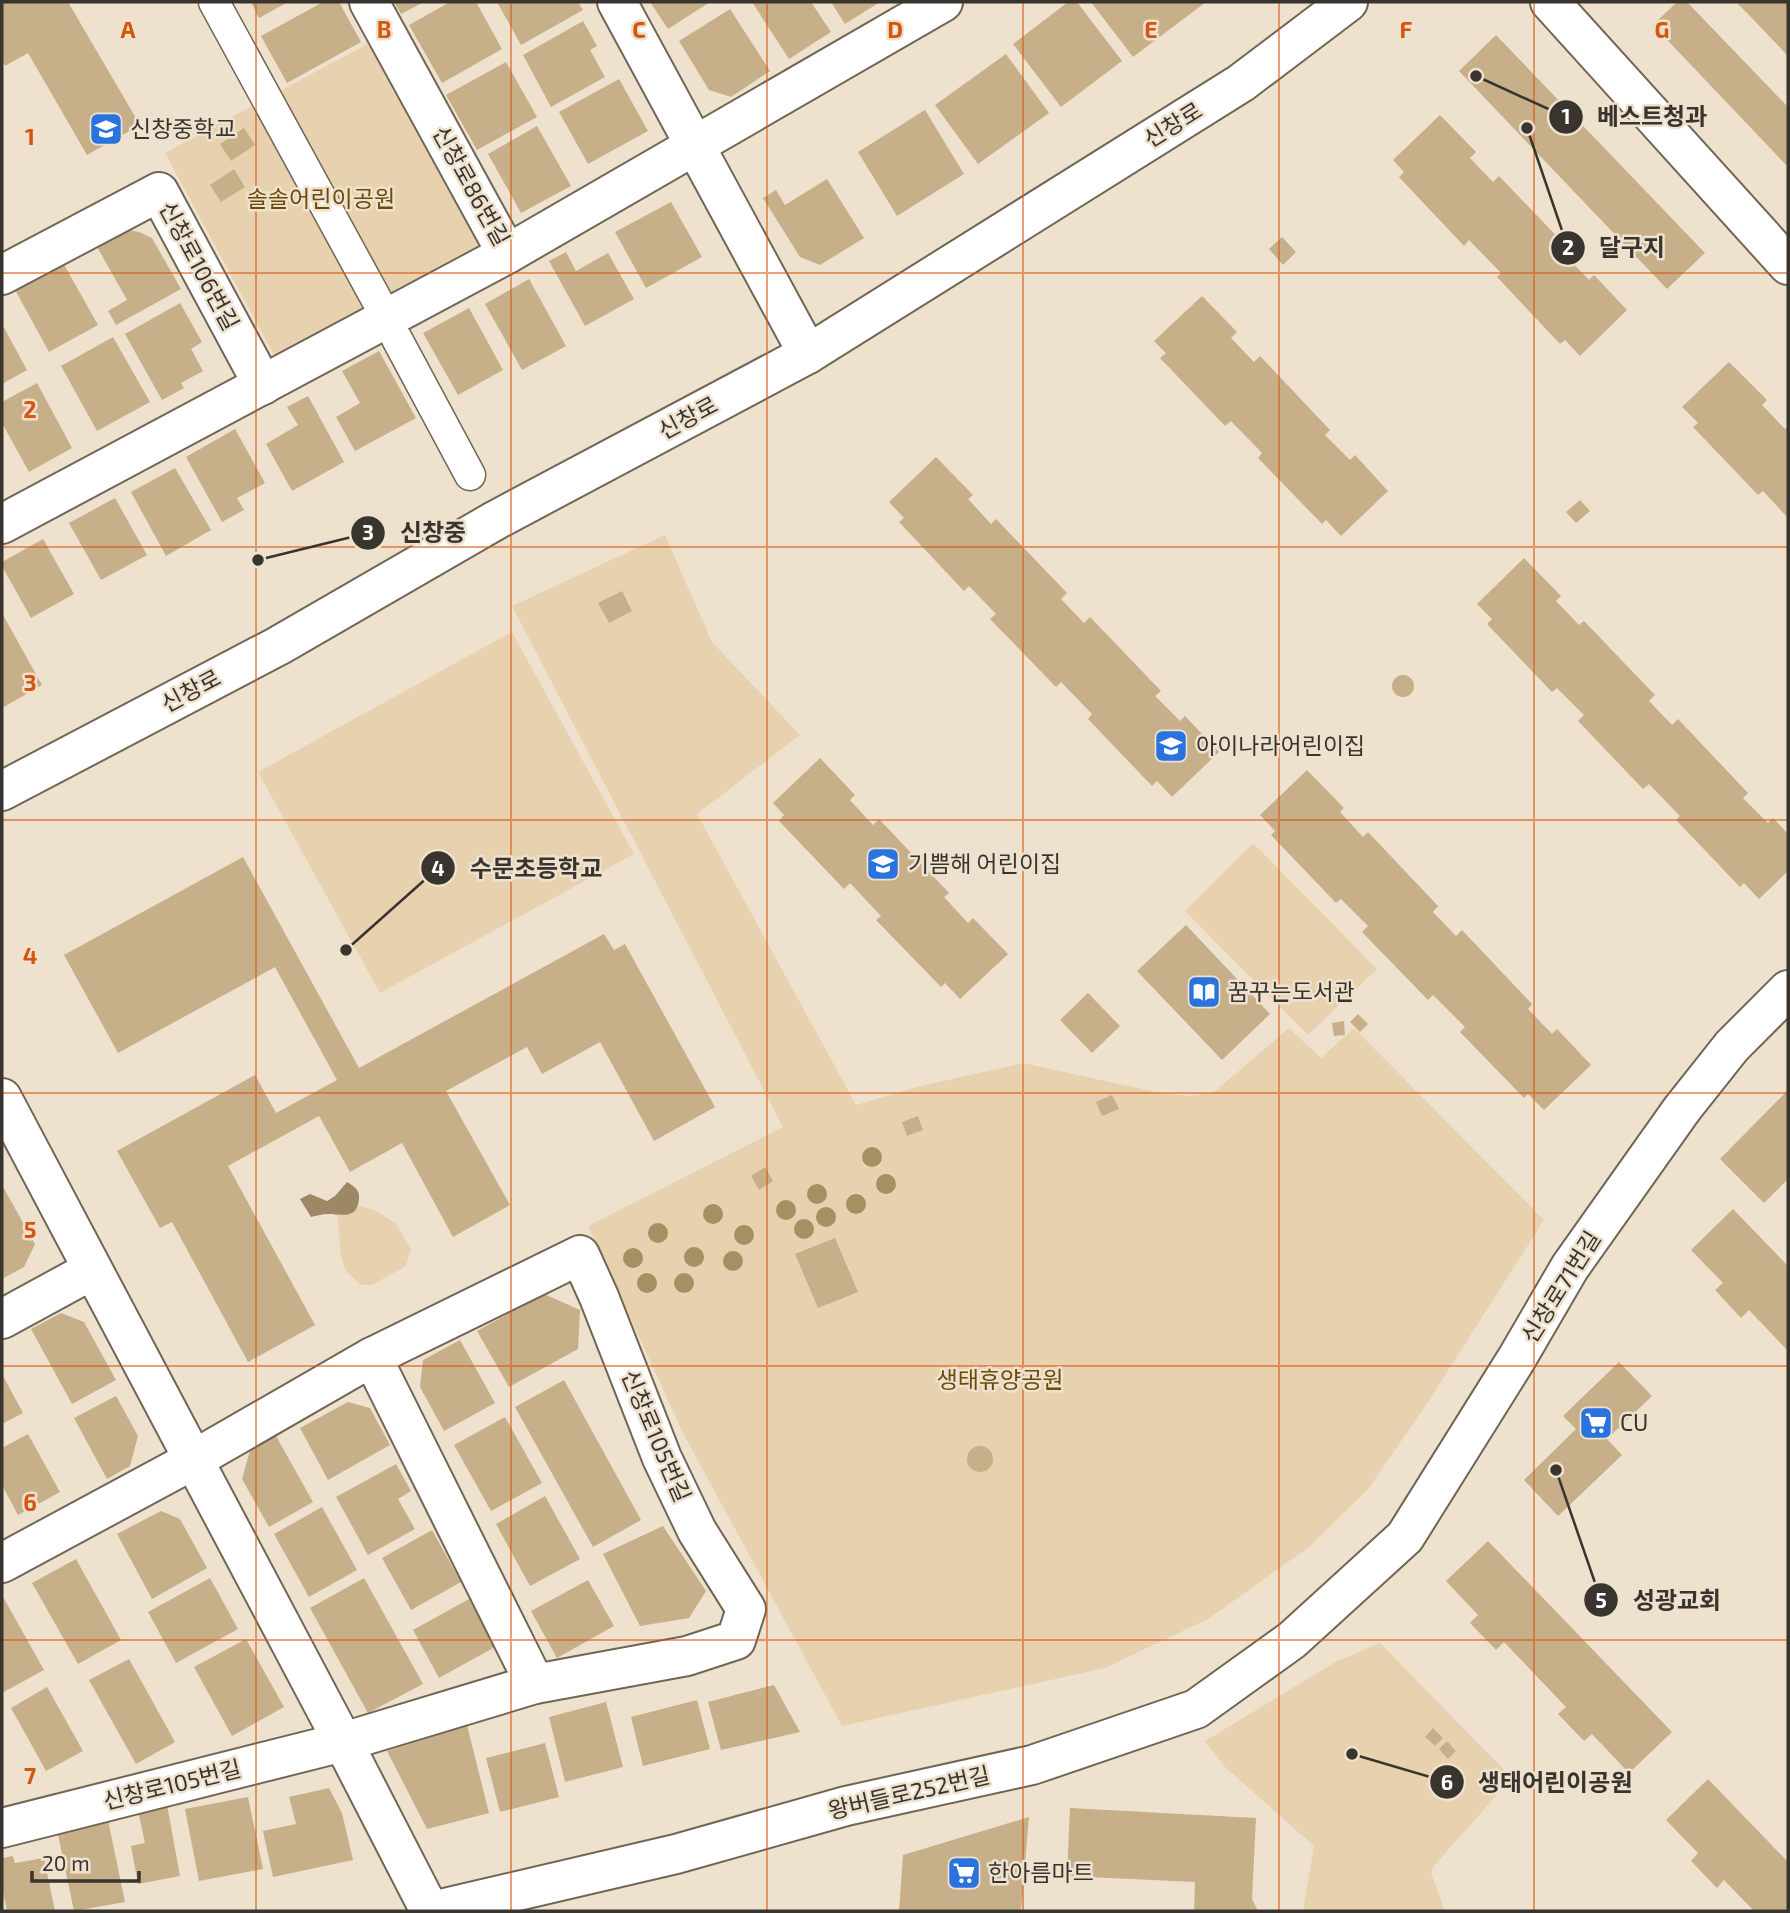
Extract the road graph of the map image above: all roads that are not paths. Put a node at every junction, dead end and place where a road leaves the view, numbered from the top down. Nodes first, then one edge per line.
1 (214, 2) edge
2 (369, 2) edge
3 (617, 2) edge
4 (943, 2) edge
5 (1348, 2) edge
6 (1550, 2) edge
7 (696, 146) junction
8 (507, 254) junction
9 (1788, 265) edge
10 (2, 275) edge
11 (379, 304) dead end
12 (397, 339) dead end
13 (808, 354) junction
14 (263, 385) junction
15 (470, 475) dead end
16 (2, 524) edge
17 (2, 791) edge
18 (1788, 990) edge
19 (2, 1098) edge
20 (92, 1270) junction
21 (2, 1319) edge
22 (372, 1357) junction
23 (193, 1460) junction
24 (2, 1563) edge
25 (1346, 1591) joint
26 (536, 1684) junction
27 (343, 1742) junction
28 (2, 1828) edge
29 (431, 1911) edge

1 - 11 street
2 - 8 street, 신창로86번길
3 - 7 street
4 - 7 street, 신창로86번길
5 - 13 street, 신창로
6 - 9 street
7 - 8 street, 신창로86번길
7 - 13 street
8 - 14 street
10 - 14 street, 신창로106번길
12 - 15 street
13 - 17 street, 신창로
14 - 16 street
18 - 25 street, 신창로71번길
19 - 20 street
20 - 21 street
20 - 23 street
22 - 23 street, 신창로105번길
22 - 26 street
22 - 26 street, 신창로105번길
23 - 24 street, 신창로105번길
23 - 27 street
25 - 29 street, 왕버들로252번길
26 - 27 street, 신창로105번길
27 - 28 street, 신창로105번길
27 - 29 street

